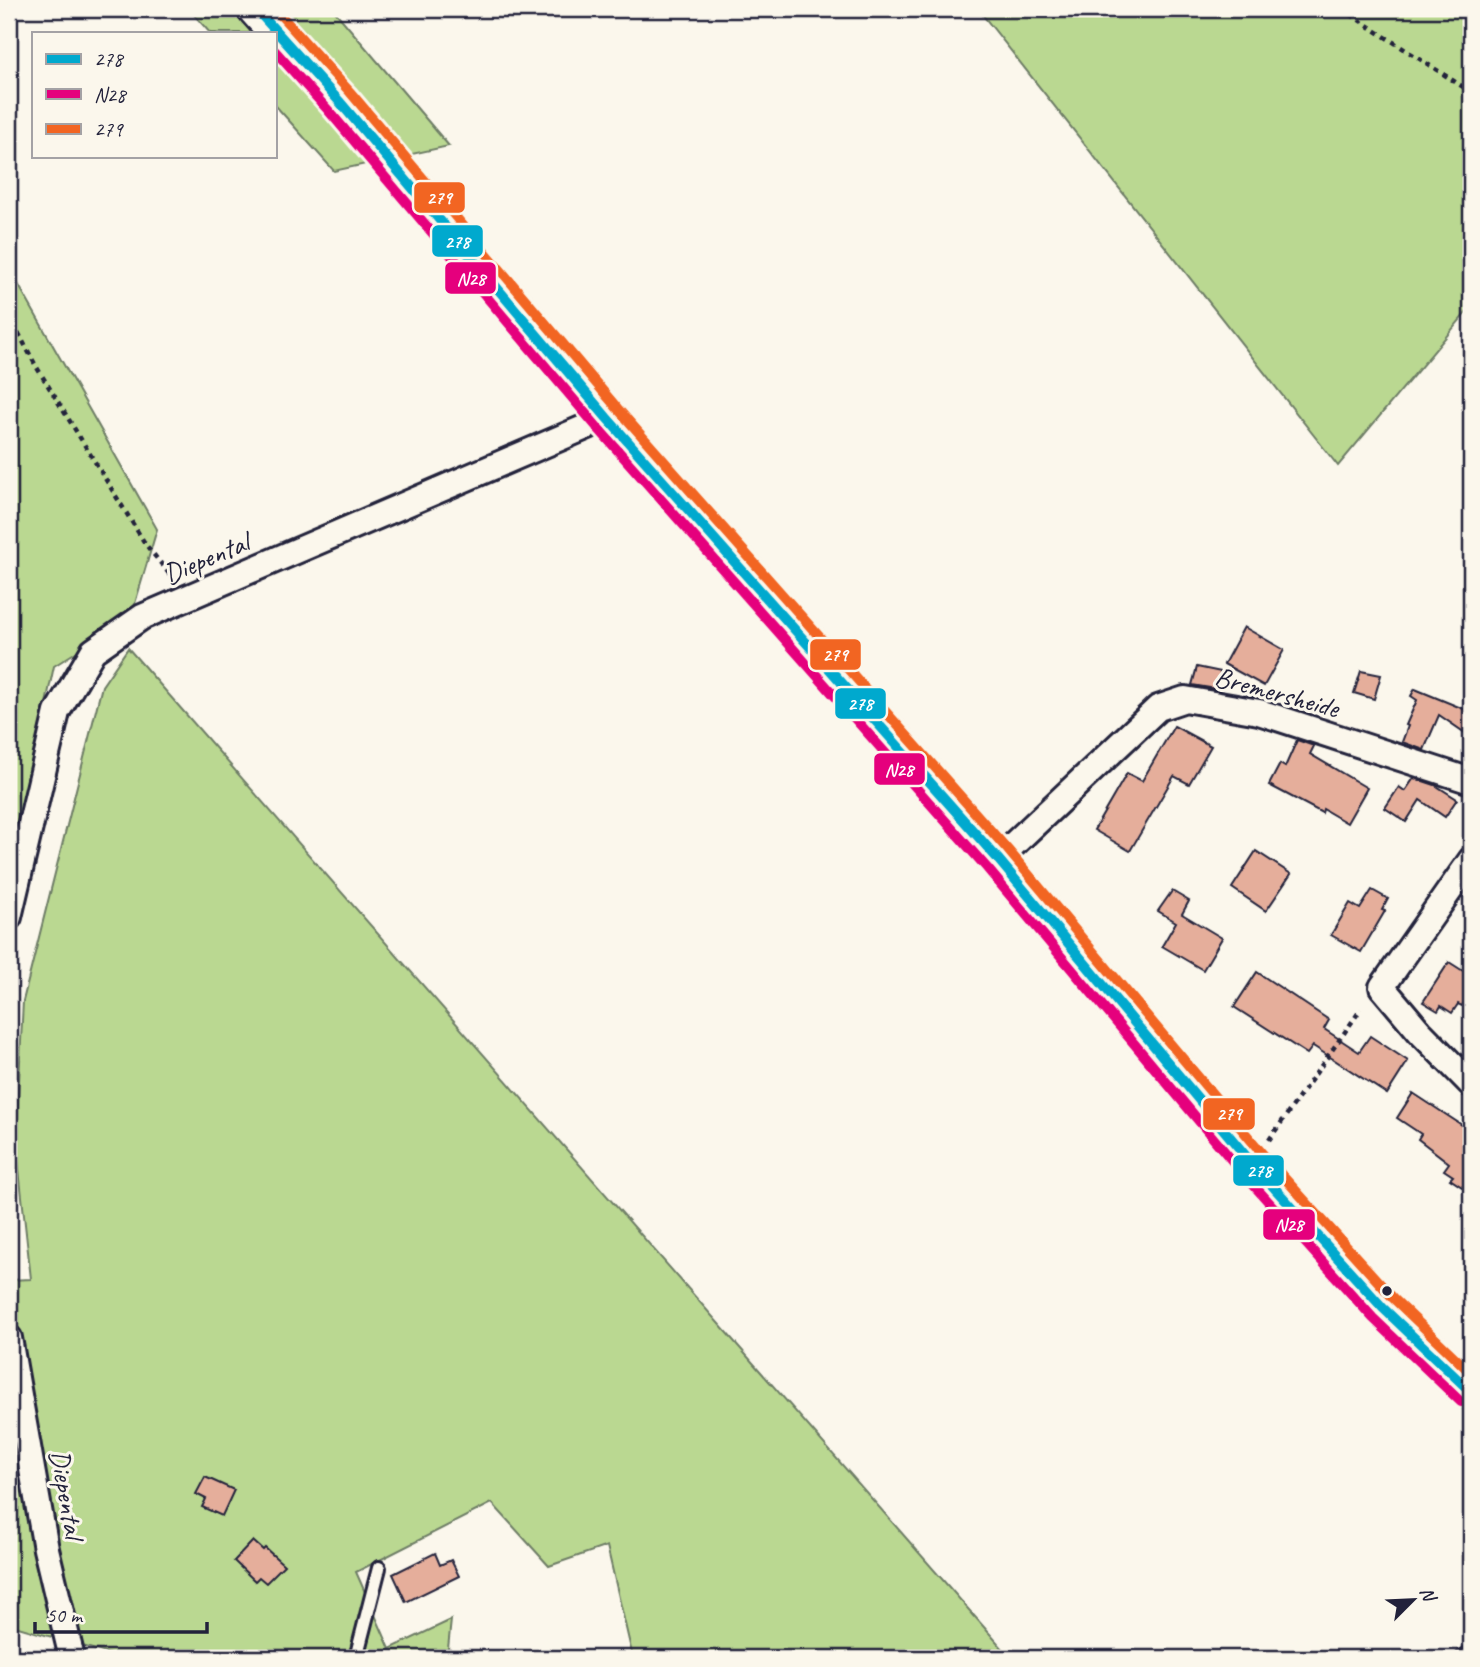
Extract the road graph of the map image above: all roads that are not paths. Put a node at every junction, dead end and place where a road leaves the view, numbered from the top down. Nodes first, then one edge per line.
1 (256, 9) edge
2 (607, 418) junction
3 (1471, 781) edge
4 (998, 859) junction
5 (1471, 860) edge
6 (9, 918) edge
7 (1471, 1084) edge
8 (9, 1338) edge
9 (1471, 1392) edge
10 (379, 1568) dead end
11 (1471, 1652) edge
12 (72, 1658) edge
13 (356, 1658) edge
14 (1462, 1658) edge

1 - 2 main road
2 - 4 main road
2 - 6 street, Diepental
3 - 4 street, Bremersheide
4 - 9 main road
5 - 7 street
8 - 12 street, Diepental
10 - 13 lane
11 - 14 lane

